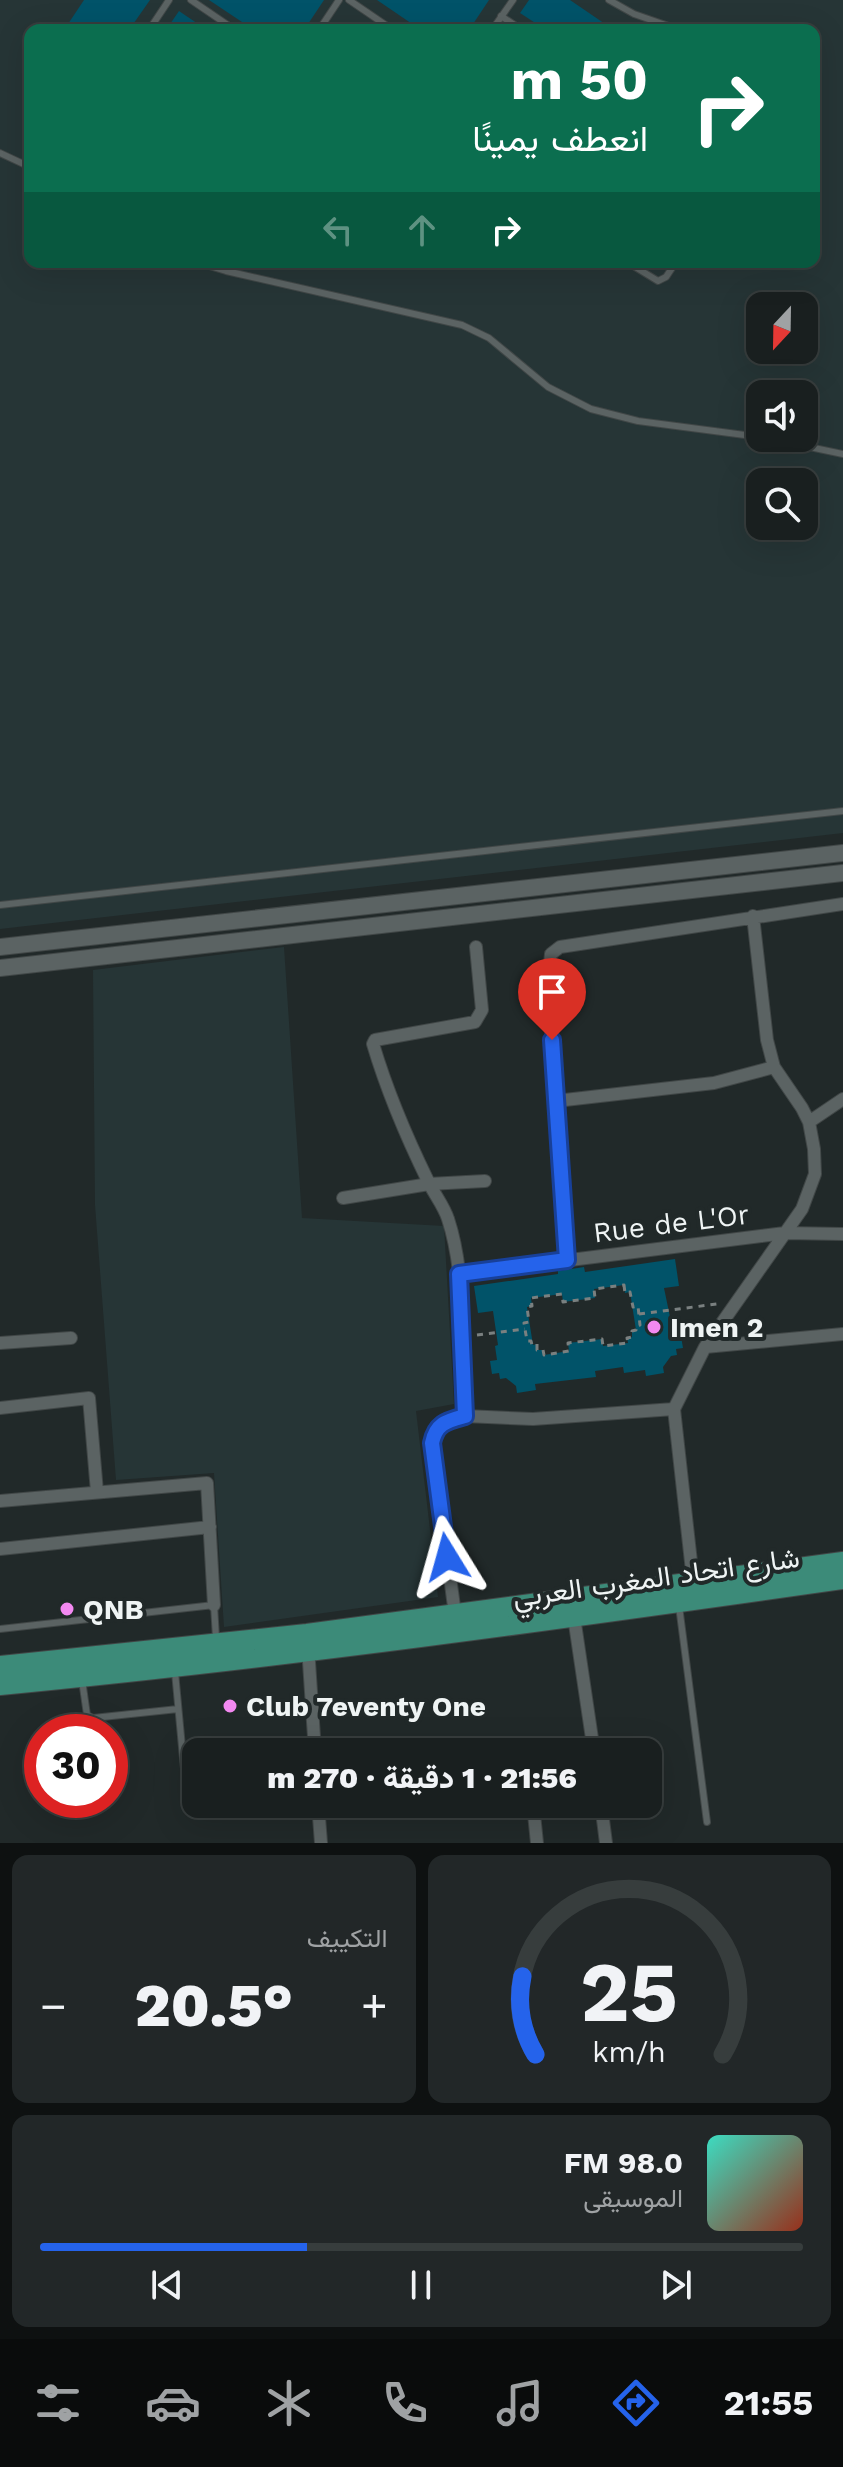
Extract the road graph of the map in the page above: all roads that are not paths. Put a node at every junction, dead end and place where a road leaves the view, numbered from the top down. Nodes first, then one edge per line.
1 (169, 0) edge
2 (191, 0) edge
3 (339, 0) edge
4 (349, 0) edge
5 (513, 0) edge
6 (609, 0) edge
7 (501, 16) junction
8 (153, 24) edge
9 (226, 24) edge
10 (323, 24) edge
11 (384, 24) edge
12 (496, 24) edge
13 (513, 24) edge
14 (663, 24) edge
15 (0, 153) edge
16 (24, 164) edge
17 (216, 268) edge
18 (637, 268) edge
19 (672, 268) edge
20 (746, 435) edge
21 (818, 449) edge
22 (843, 454) edge
23 (843, 811) edge
24 (843, 853) edge
25 (843, 873) edge
26 (843, 904) edge
27 (0, 905) edge
28 (753, 916) junction
29 (0, 947) edge
30 (476, 947) dead end
31 (0, 968) edge
32 (774, 1067) junction
33 (843, 1099) edge
34 (556, 1101) junction
35 (809, 1122) junction
36 (485, 1181) dead end
37 (429, 1184) junction
38 (343, 1198) dead end
39 (785, 1233) junction
40 (843, 1234) edge
41 (567, 1260) junction
42 (459, 1274) junction
43 (843, 1334) edge
44 (71, 1338) dead end
45 (0, 1343) edge
46 (705, 1347) junction
47 (0, 1408) edge
48 (674, 1409) junction
49 (465, 1416) junction
50 (97, 1492) junction
51 (0, 1501) edge
52 (210, 1527) junction
53 (0, 1549) edge
54 (843, 1562) edge
55 (843, 1579) edge
56 (693, 1580) junction
57 (678, 1602) junction
58 (214, 1605) junction
59 (455, 1614) junction
60 (574, 1617) junction
61 (0, 1629) edge
62 (216, 1644) junction
63 (308, 1644) junction
64 (0, 1666) edge
65 (175, 1668) junction
66 (81, 1678) junction
67 (0, 1685) edge
68 (178, 1709) junction
69 (314, 1738) edge
70 (592, 1738) edge
71 (182, 1750) edge
72 (319, 1818) edge
73 (534, 1818) edge
74 (603, 1818) edge
75 (707, 1822) dead end
76 (321, 1843) edge
77 (537, 1843) edge
78 (606, 1843) edge

1 - 8 lane
2 - 9 lane
3 - 10 lane
4 - 11 lane
5 - 7 lane
6 - 14 lane
7 - 12 lane
7 - 13 lane
15 - 16 lane
17 - 20 lane
18 - 19 lane
21 - 22 lane
23 - 27 lane
24 - 29 street
25 - 31 street
26 - 28 street
28 - 32 street
28 - 34 street
30 - 37 street
32 - 34 street
32 - 35 street
33 - 35 street
34 - 41 street
35 - 39 street
36 - 37 street
37 - 38 street
37 - 42 street
39 - 40 street, Rue de L'Or
39 - 41 street, Rue de L'Or
39 - 46 street
41 - 42 street, Rue de L'Or
42 - 49 street
43 - 46 street
44 - 45 street
46 - 48 street
47 - 50 street
48 - 49 street
48 - 56 street
49 - 59 street
50 - 51 street
50 - 52 street
52 - 53 street
52 - 58 street
54 - 56 main road, شارع اتحاد المغرب العربي
55 - 57 main road, شارع اتحاد المغرب العربي
56 - 59 main road, شارع اتحاد المغرب العربي
57 - 60 main road, شارع اتحاد المغرب العربي
57 - 75 lane
58 - 61 lane
58 - 62 lane
59 - 63 main road, شارع اتحاد المغرب العربي
60 - 63 main road, شارع اتحاد المغرب العربي
60 - 70 street
62 - 63 main road, شارع اتحاد المغرب العربي
62 - 64 main road, شارع اتحاد المغرب العربي
63 - 65 main road, شارع اتحاد المغرب العربي
63 - 69 street
65 - 66 main road, شارع اتحاد المغرب العربي
65 - 68 lane
66 - 67 main road, شارع اتحاد المغرب العربي
66 - 68 lane
68 - 71 lane
72 - 76 street
73 - 77 street
74 - 78 street

